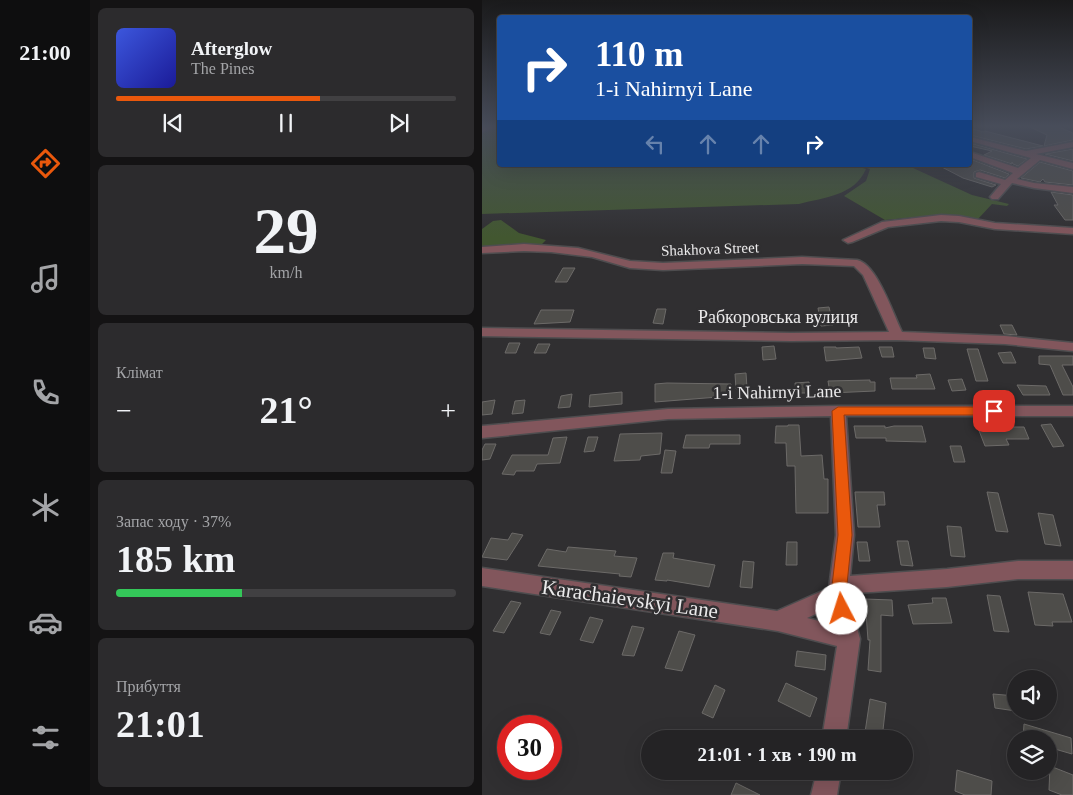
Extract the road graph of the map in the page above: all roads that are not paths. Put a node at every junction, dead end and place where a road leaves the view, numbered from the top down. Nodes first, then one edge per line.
1 (988, 164) edge
2 (1029, 164) edge
3 (979, 175) dead end
4 (1012, 178) junction
5 (1072, 190) edge
6 (995, 197) dead end
7 (1072, 231) edge
8 (848, 240) dead end
9 (482, 250) edge
10 (482, 332) edge
11 (897, 336) junction
12 (1072, 347) edge
13 (838, 411) junction
14 (1072, 412) edge
15 (482, 432) edge
16 (1072, 570) edge
17 (482, 577) edge
18 (838, 594) junction
19 (778, 621) junction
20 (848, 639) junction
21 (835, 730) edge
22 (828, 780) edge
23 (824, 795) edge

1 - 4 street
2 - 4 street
3 - 4 street
4 - 5 street
4 - 6 street
7 - 8 street
9 - 11 street, Shakhova Street
10 - 11 street, Рабкоровська вулиця
11 - 12 street, Рабкоровська вулиця
13 - 14 street, 1-i Nahirnyi Lane
13 - 15 street, 1-i Nahirnyi Lane
13 - 18 street
16 - 18 street
17 - 19 street, Karachaievskyi Lane
18 - 19 street
18 - 20 street
19 - 20 street, Karachaievskyi Lane
20 - 21 street
22 - 23 street

